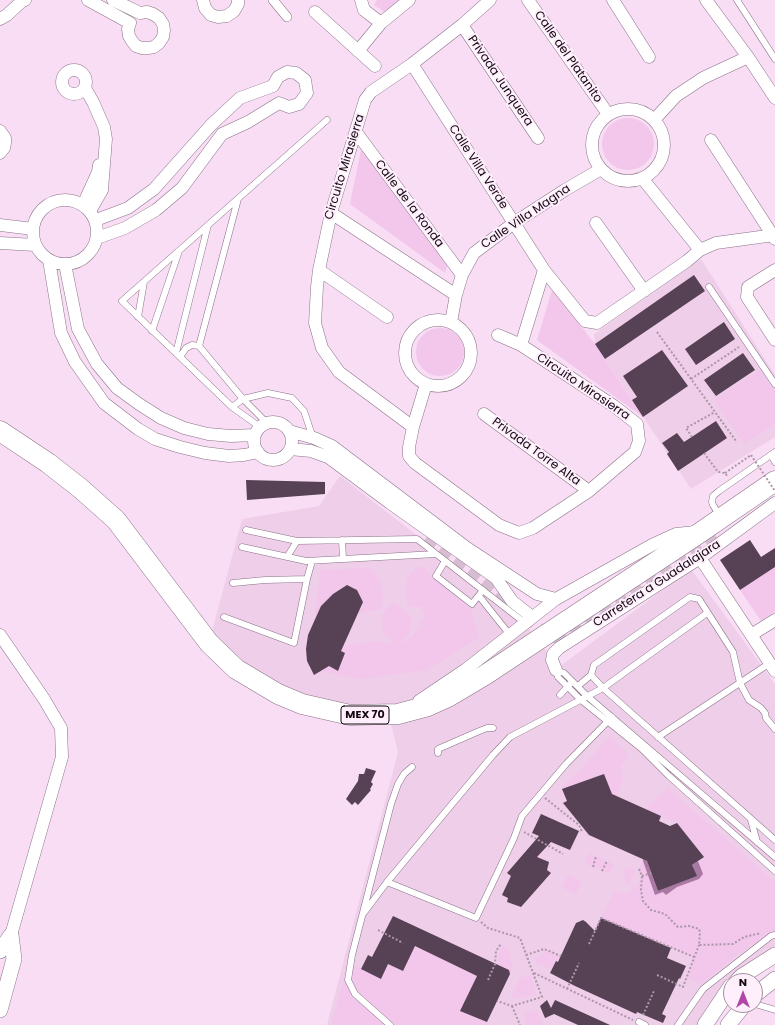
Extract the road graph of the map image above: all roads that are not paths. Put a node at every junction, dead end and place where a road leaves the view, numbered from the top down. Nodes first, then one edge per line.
1 (25, 0) edge
2 (88, 0) edge
3 (113, 0) edge
4 (203, 0) edge
5 (238, 0) edge
6 (274, 0) edge
7 (361, 0) edge
8 (409, 0) edge
9 (490, 0) edge
10 (528, 0) edge
11 (613, 0) edge
12 (706, 0) edge
13 (737, 0) edge
14 (315, 12) dead end
15 (287, 17) dead end
16 (0, 19) edge
17 (381, 23) junction
18 (462, 25) junction
19 (358, 51) junction
20 (649, 57) dead end
21 (748, 57) junction
22 (775, 59) edge
23 (412, 64) junction
24 (375, 66) dead end
25 (81, 90) dead end
26 (775, 98) edge
27 (608, 114) junction
28 (327, 120) dead end
29 (654, 120) junction
30 (212, 125) junction
31 (0, 131) edge
32 (356, 132) junction
33 (222, 134) junction
34 (538, 138) dead end
35 (711, 140) dead end
36 (0, 153) edge
37 (601, 169) junction
38 (642, 178) junction
39 (238, 199) junction
40 (90, 212) junction
41 (331, 213) junction
42 (514, 223) junction
43 (596, 223) dead end
44 (0, 225) edge
45 (208, 225) junction
46 (33, 230) junction
47 (774, 236) edge
48 (97, 238) junction
49 (0, 242) edge
50 (35, 245) junction
51 (179, 250) junction
52 (700, 250) junction
53 (49, 260) junction
54 (65, 264) junction
55 (319, 270) junction
56 (544, 270) junction
57 (775, 270) edge
58 (462, 275) junction
59 (144, 282) junction
60 (709, 287) dead end
61 (644, 291) junction
62 (456, 295) junction
63 (138, 317) junction
64 (387, 317) dead end
65 (451, 322) junction
66 (152, 331) junction
67 (498, 335) dead end
68 (775, 340) edge
69 (521, 345) junction
70 (199, 346) junction
71 (178, 355) junction
72 (426, 384) junction
73 (775, 384) edge
74 (117, 388) junction
75 (243, 399) junction
76 (104, 402) junction
77 (232, 407) junction
78 (484, 414) dead end
79 (261, 428) junction
80 (413, 428) junction
81 (0, 431) edge
82 (289, 431) junction
83 (208, 434) junction
84 (314, 438) junction
85 (290, 449) junction
86 (258, 452) junction
87 (330, 452) junction
88 (205, 453) junction
89 (773, 454) edge
90 (775, 462) edge
91 (775, 482) edge
92 (589, 491) junction
93 (390, 503) junction
94 (775, 503) edge
95 (742, 527) junction
96 (713, 529) junction
97 (246, 530) dead end
98 (427, 537) tunnel mouth
99 (342, 540) junction
100 (297, 541) junction
101 (242, 547) dead end
102 (436, 554) junction
103 (287, 557) junction
104 (700, 558) junction
105 (343, 559) junction
106 (312, 561) junction
107 (446, 561) junction
108 (307, 580) junction
109 (233, 583) dead end
110 (483, 590) junction
111 (479, 596) junction
112 (556, 599) junction
113 (707, 613) junction
114 (224, 617) dead end
115 (528, 620) junction
116 (775, 620) edge
117 (0, 635) edge
118 (510, 635) junction
119 (751, 635) junction
120 (773, 667) edge
121 (556, 670) joint
122 (591, 675) junction
123 (740, 683) junction
124 (570, 684) junction
125 (578, 686) junction
126 (603, 688) junction
127 (560, 695) dead end
128 (587, 696) junction
129 (581, 700) junction
130 (398, 714) junction
131 (610, 719) junction
132 (493, 728) dead end
133 (775, 729) edge
134 (658, 737) junction
135 (438, 753) dead end
136 (412, 767) dead end
137 (751, 820) junction
138 (775, 840) edge
139 (757, 842) junction
140 (775, 857) edge
141 (775, 871) edge
142 (387, 882) junction
143 (363, 914) junction
144 (11, 935) junction
145 (775, 935) edge
146 (0, 951) edge
147 (775, 955) edge
148 (7, 957) edge
149 (747, 973) edge
150 (772, 983) edge
151 (3, 984) edge
152 (763, 989) edge
153 (723, 999) edge
154 (763, 1006) edge
155 (0, 1010) edge
156 (775, 1010) edge
157 (738, 1013) edge
158 (390, 1025) edge
159 (678, 1025) edge
160 (705, 1025) edge
161 (728, 1025) edge

1 - 16 street
2 - 3 street
4 - 5 street
6 - 15 street
7 - 17 street
8 - 17 street
9 - 18 street, Circuito Mirasierra
10 - 27 street, Calle del Platanito
11 - 20 street
12 - 21 street
13 - 22 lane
14 - 19 street
17 - 19 street
18 - 23 street, Circuito Mirasierra
18 - 34 street, Privada Junquera
19 - 24 street
21 - 26 street
21 - 29 street
23 - 32 street, Circuito Mirasierra
23 - 42 street, Calle Villa Verde
25 - 40 street
27 - 29 street
27 - 37 street
28 - 39 lane
29 - 38 street
30 - 33 street
30 - 33 street
30 - 40 street
31 - 36 street
32 - 41 street, Circuito Mirasierra
32 - 58 street, Calle de la Ronda
33 - 48 street
35 - 47 street
37 - 38 street
37 - 42 street, Calle Villa Magna
38 - 52 street
39 - 45 lane
39 - 70 lane
40 - 46 street
40 - 48 street
41 - 55 street, Circuito Mirasierra
41 - 62 street
42 - 56 street, Calle Villa Verde
42 - 58 street, Calle Villa Magna
43 - 61 street
44 - 46 street
45 - 51 lane
45 - 71 lane
46 - 50 street
47 - 52 street
48 - 54 street
49 - 50 street
50 - 53 street
51 - 59 lane
51 - 66 lane
52 - 61 street
53 - 54 street
53 - 76 street
54 - 74 street
55 - 64 street
55 - 80 street, Circuito Mirasierra
56 - 61 street
56 - 69 street
57 - 68 street
58 - 62 street, Calle Villa Magna
59 - 63 lane
59 - 63 lane
60 - 73 lane
62 - 65 street, Calle Villa Magna
63 - 66 lane
65 - 72 street
65 - 72 street
66 - 71 lane
67 - 69 street, Circuito Mirasierra
69 - 92 street, Circuito Mirasierra
70 - 71 lane
70 - 75 lane
71 - 77 lane
72 - 80 street
74 - 76 street
74 - 83 street
75 - 77 lane
75 - 79 lane
75 - 84 lane
76 - 88 street
77 - 79 lane
78 - 92 street, Privada Torre Alta
79 - 82 street
79 - 83 street
79 - 86 street
80 - 92 street, Circuito Mirasierra
81 - 130 highway, MEX 70
82 - 84 street
82 - 85 street
83 - 88 street
84 - 87 street
85 - 86 street
85 - 87 street
86 - 88 street
87 - 93 street
87 - 112 street
89 - 90 lane
89 - 96 lane
91 - 96 highway, MEX 70
93 - 98 street
93 - 115 street
94 - 95 street, Carretera a Guadalajara
95 - 96 street
95 - 104 street, Carretera a Guadalajara
96 - 112 street
96 - 130 highway, MEX 70
97 - 100 lane
99 - 100 lane
99 - 102 lane
99 - 105 lane
100 - 103 lane
101 - 103 lane
102 - 105 lane
102 - 107 lane
103 - 106 lane
104 - 119 street
104 - 121 street, Carretera a Guadalajara
105 - 106 lane
106 - 108 lane
107 - 110 lane
107 - 111 lane
108 - 109 lane
108 - 114 lane
110 - 111 lane
110 - 115 lane
111 - 118 lane
112 - 115 street
113 - 122 lane
113 - 123 lane
113 - 126 lane
115 - 118 street
116 - 119 street
117 - 144 street
118 - 130 street
119 - 120 street
120 - 123 lane
121 - 124 lane
122 - 125 lane
122 - 126 lane
123 - 133 lane
123 - 134 lane
124 - 125 lane
124 - 127 lane
124 - 129 lane
125 - 128 lane
126 - 128 lane
126 - 134 lane
128 - 129 lane
128 - 131 lane
129 - 131 lane
129 - 142 lane
131 - 139 lane
131 - 141 lane
131 - 142 lane
132 - 135 lane
134 - 137 lane
136 - 143 lane
137 - 138 lane
137 - 139 lane
139 - 140 lane
142 - 143 lane
143 - 158 lane
144 - 146 street
144 - 148 street
145 - 159 lane
147 - 149 street
148 - 151 street
150 - 152 street
151 - 155 street
153 - 160 street
154 - 156 lane
157 - 161 street

